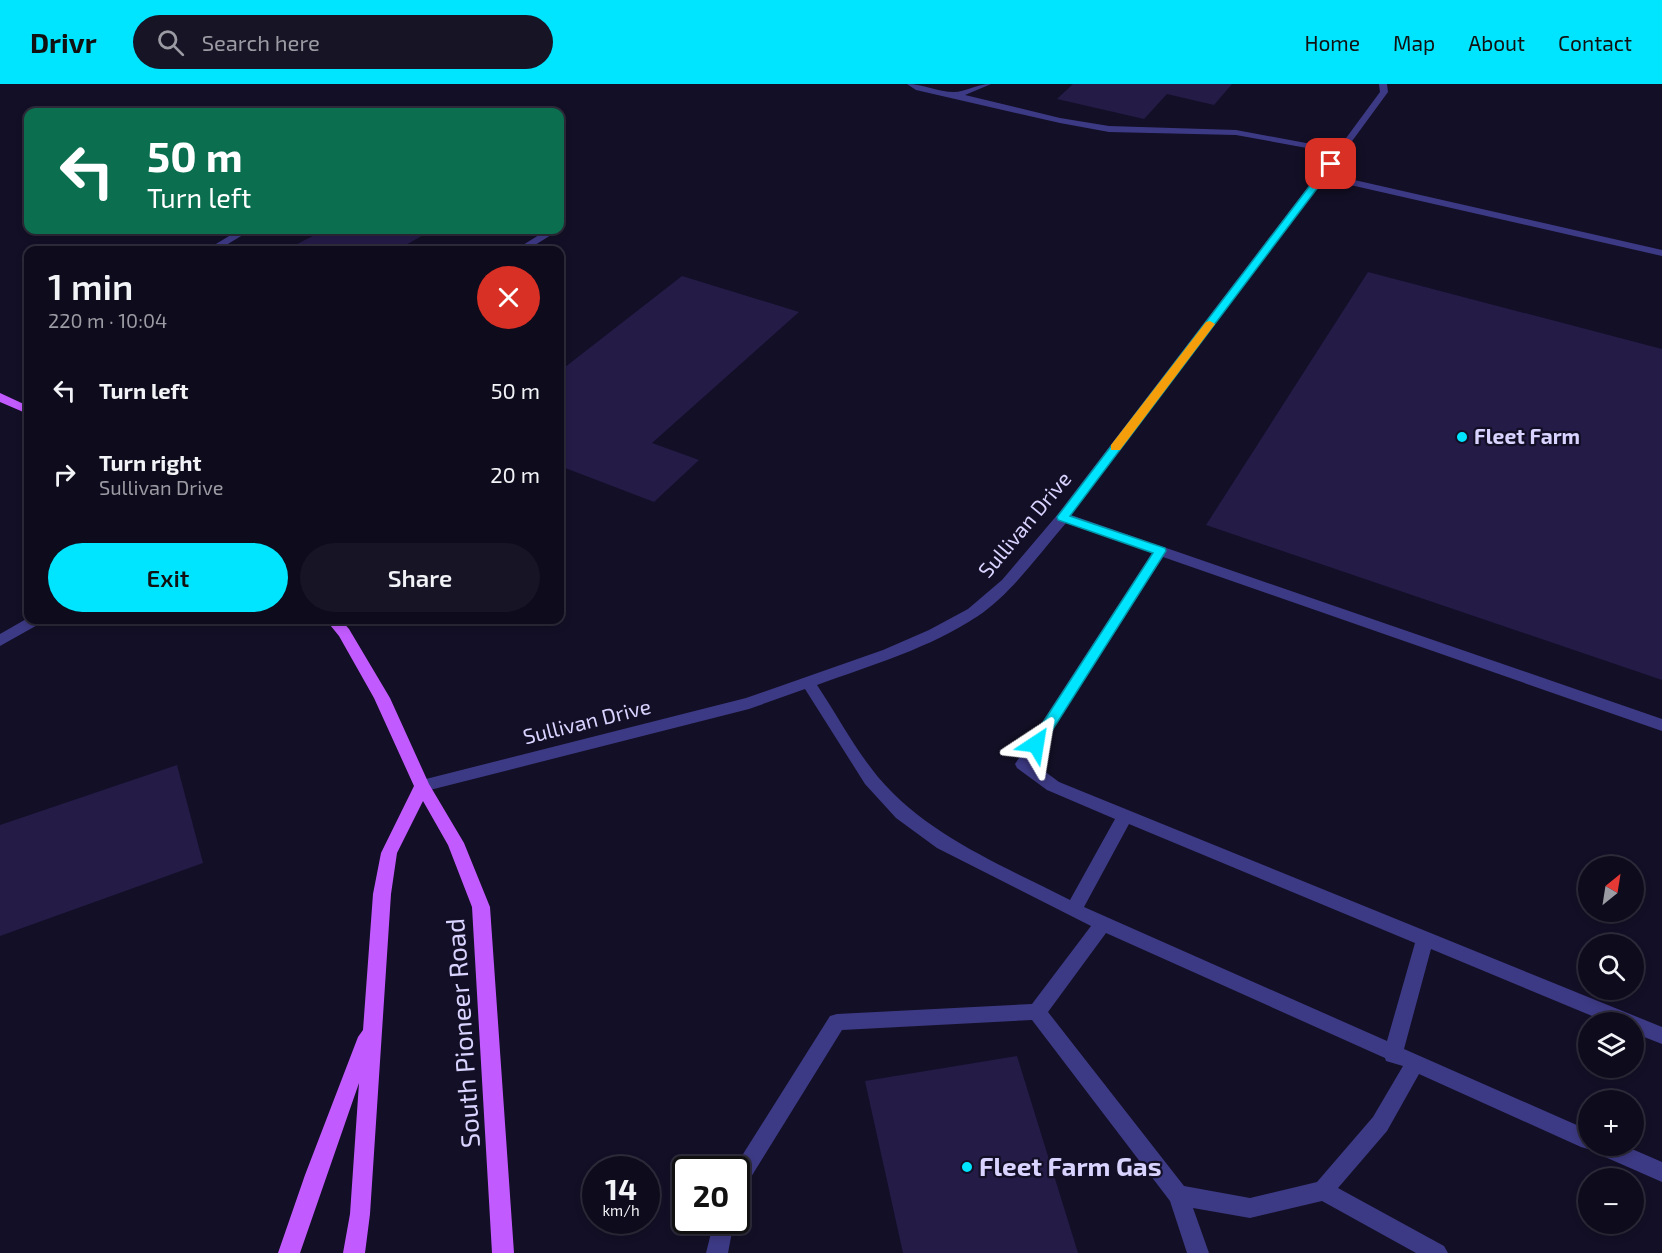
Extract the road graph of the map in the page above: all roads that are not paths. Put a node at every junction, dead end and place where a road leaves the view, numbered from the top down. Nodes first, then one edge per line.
1 (912, 84) edge
2 (987, 84) edge
3 (1383, 84) edge
4 (957, 95) junction
5 (1340, 152) junction
6 (1322, 176) junction
7 (239, 234) edge
8 (547, 234) edge
9 (218, 246) edge
10 (527, 246) edge
11 (1662, 253) edge
12 (0, 397) edge
13 (24, 408) edge
14 (1063, 517) junction
15 (1160, 551) junction
16 (29, 624) edge
17 (336, 624) edge
18 (0, 640) edge
19 (808, 682) junction
20 (1662, 725) edge
21 (422, 786) junction
22 (1125, 816) junction
23 (1073, 910) junction
24 (1103, 923) junction
25 (1425, 939) junction
26 (1037, 1012) junction
27 (1603, 1012) edge
28 (374, 1020) junction
29 (1644, 1029) edge
30 (1662, 1036) edge
31 (1393, 1055) junction
32 (1415, 1064) junction
33 (1578, 1136) edge
34 (1626, 1156) edge
35 (750, 1162) edge
36 (1662, 1172) edge
37 (1323, 1191) junction
38 (1178, 1195) junction
39 (721, 1234) edge
40 (289, 1253) edge
41 (354, 1253) edge
42 (503, 1253) edge
43 (717, 1253) edge
44 (1198, 1253) edge
45 (1437, 1253) edge

1 - 4 street
2 - 4 street
3 - 5 street, Sullivan Drive
4 - 5 street
5 - 6 street, Sullivan Drive
6 - 11 street
6 - 14 street, Sullivan Drive
7 - 9 street
8 - 10 street
12 - 13 main road
14 - 15 street
14 - 19 street, Sullivan Drive
15 - 20 street
15 - 22 street
16 - 18 street
17 - 21 main road, South Pioneer Road
19 - 21 street, Sullivan Drive
19 - 23 street
21 - 28 main road
21 - 42 main road, South Pioneer Road
22 - 23 street
22 - 25 street
23 - 24 street
24 - 26 street
24 - 31 street
25 - 27 street
25 - 31 street
26 - 35 street
26 - 38 street
28 - 40 main road
28 - 41 main road
29 - 30 street
31 - 32 street
32 - 33 street
32 - 37 street
34 - 36 street
37 - 38 street
37 - 45 street
38 - 44 street
39 - 43 street

